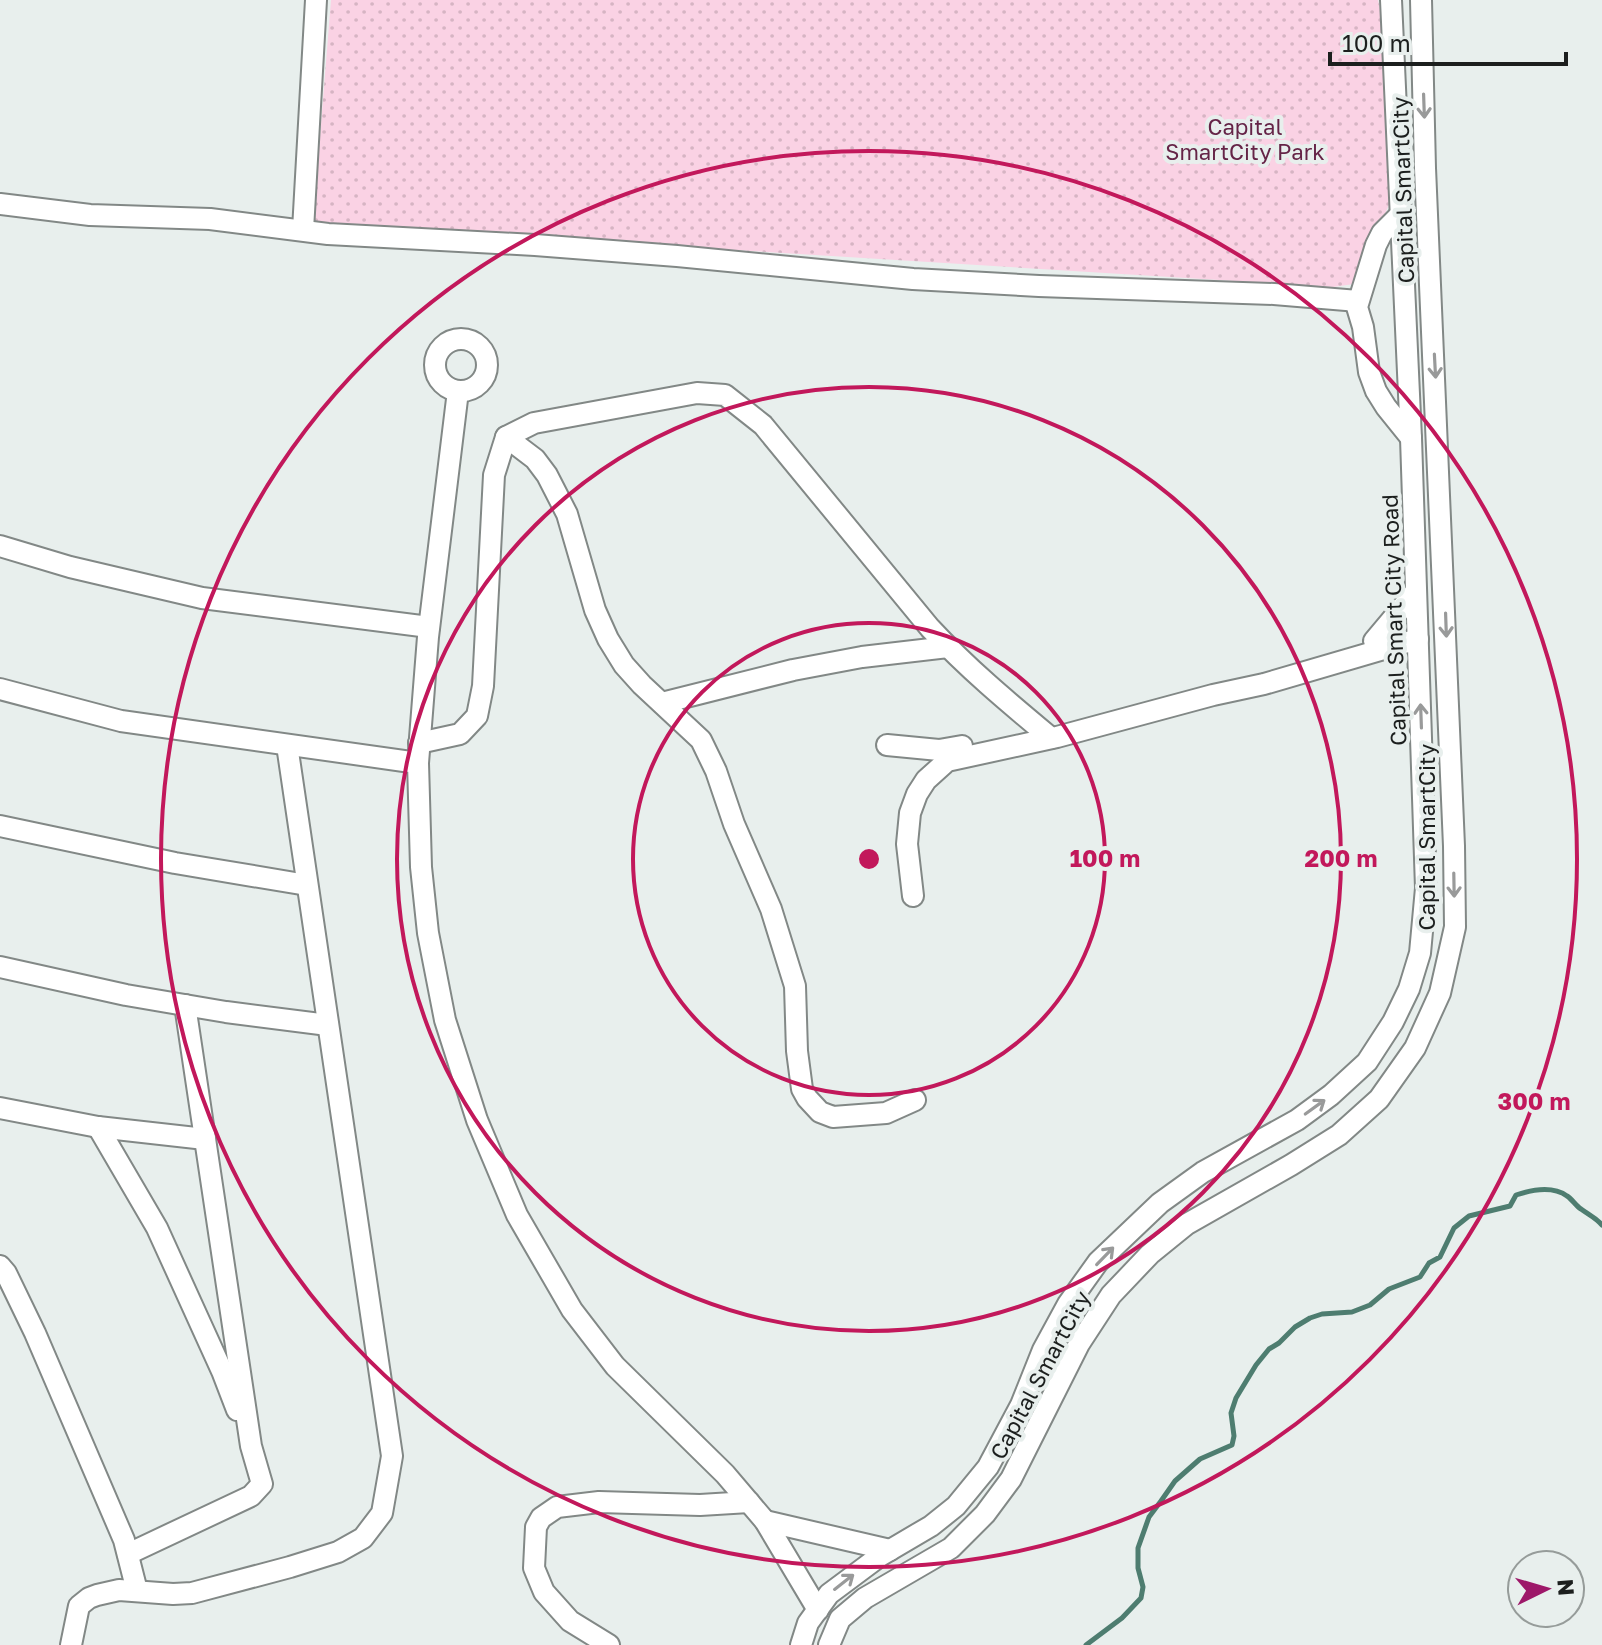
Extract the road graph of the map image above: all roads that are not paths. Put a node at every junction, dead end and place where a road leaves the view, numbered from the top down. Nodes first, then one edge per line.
1 (316, 0) edge
2 (1391, 0) edge
3 (1421, 0) edge
4 (0, 204) edge
5 (1402, 213) junction
6 (303, 230) junction
7 (1358, 301) junction
8 (458, 391) dead end
9 (506, 437) junction
10 (1411, 438) junction
11 (0, 546) edge
12 (1416, 591) junction
13 (429, 627) junction
14 (1418, 633) junction
15 (1377, 646) junction
16 (948, 647) junction
17 (1419, 666) junction
18 (0, 689) edge
19 (662, 703) junction
20 (1046, 733) junction
21 (287, 745) junction
22 (887, 745) dead end
23 (419, 753) junction
24 (946, 756) junction
25 (0, 826) edge
26 (307, 885) junction
27 (913, 896) dead end
28 (0, 967) edge
29 (185, 1005) junction
30 (328, 1025) junction
31 (915, 1100) dead end
32 (0, 1108) edge
33 (98, 1127) junction
34 (205, 1139) junction
35 (0, 1266) edge
36 (251, 1446) junction
37 (749, 1502) junction
38 (765, 1521) junction
39 (890, 1550) junction
40 (128, 1554) junction
41 (137, 1591) junction
42 (818, 1610) junction
43 (71, 1645) edge
44 (609, 1645) edge
45 (801, 1645) edge
46 (829, 1645) edge

1 - 6 street
2 - 5 street, Capital Smart City Road
3 -> 46 street, Capital SmartCity
4 - 6 street
5 - 7 street
5 - 10 street, Capital Smart City Road
6 - 7 street
7 - 10 street
8 - 13 street
9 - 16 street
9 - 19 street
9 - 23 street
10 - 12 street, Capital Smart City Road
11 - 13 street
12 - 14 street, Capital Smart City Road
12 - 15 street
13 - 23 street
14 - 15 street
14 - 17 street, Capital Smart City Road
15 - 17 street
15 - 20 street
16 - 19 street
16 - 20 street
39 -> 17 street, Capital Smart City Road
18 - 21 street
19 - 31 street
20 - 24 street
21 - 23 street
21 - 26 street
22 - 24 street
23 - 37 street
24 - 27 street
25 - 26 street
26 - 30 street
28 - 29 street
29 - 30 street
29 - 34 street
30 - 41 street
32 - 33 street
33 - 34 street
33 - 36 street
34 - 36 street
35 - 40 street
36 - 40 street
37 - 38 street
37 - 44 street
38 - 39 street
38 - 42 street
42 -> 39 street, Capital Smart City Road
40 - 41 street
41 - 43 street
42 - 45 street, Capital Smart City Road

